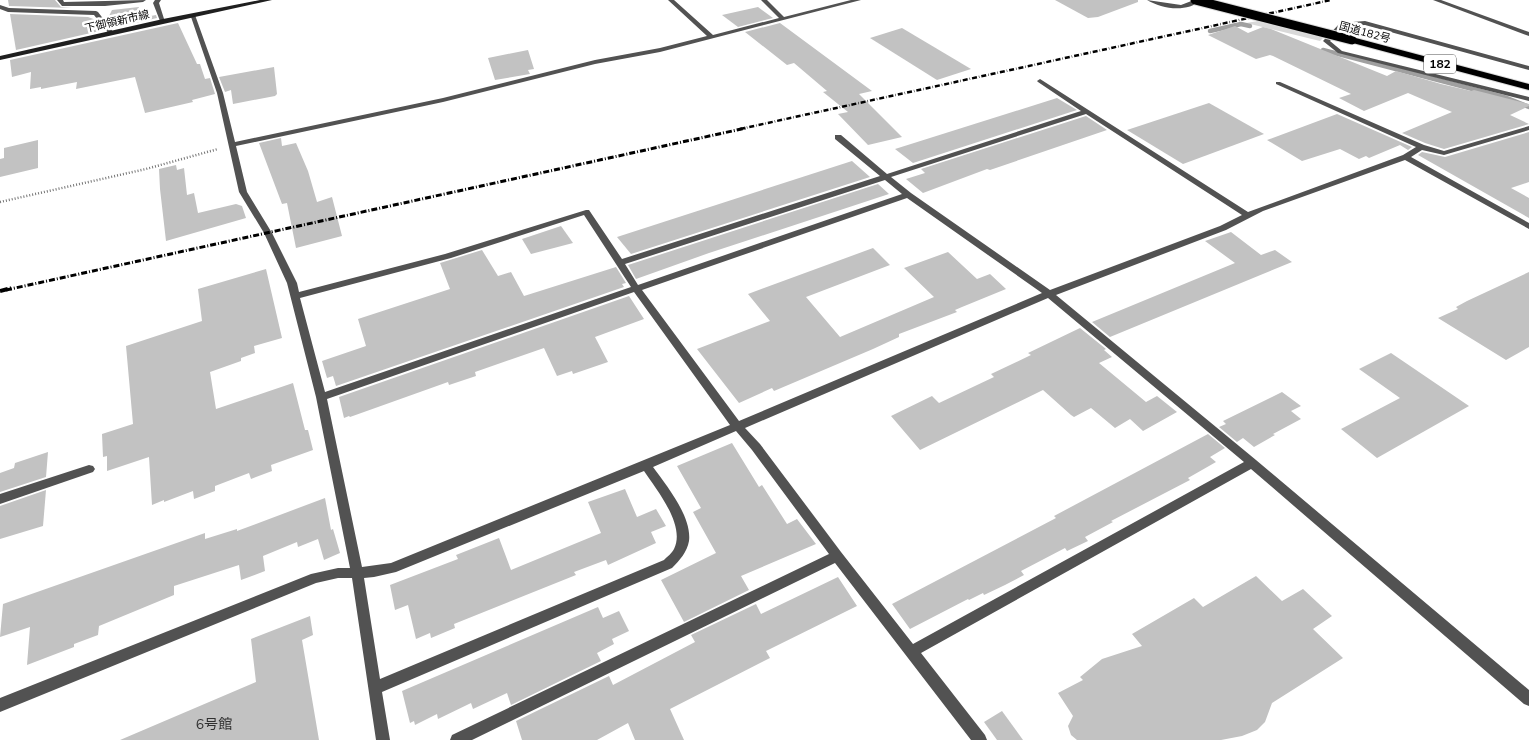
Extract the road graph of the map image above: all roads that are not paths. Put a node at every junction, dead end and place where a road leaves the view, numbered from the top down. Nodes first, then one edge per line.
1 (60, 0) edge
2 (143, 0) edge
3 (158, 0) edge
4 (269, 0) edge
5 (670, 0) edge
6 (764, 0) edge
7 (858, 0) edge
8 (1150, 0) edge
9 (1196, 0) edge
10 (1224, 0) edge
11 (1436, 0) edge
12 (0, 7) edge
13 (192, 15) junction
14 (783, 19) junction
15 (163, 21) junction
16 (111, 33) junction
17 (1529, 34) edge
18 (712, 37) junction
19 (1354, 37) junction
20 (0, 58) edge
21 (1529, 68) edge
22 (1529, 80) edge
23 (1040, 81) dead end
24 (1278, 83) dead end
25 (1529, 87) edge
26 (1529, 99) edge
27 (1087, 111) junction
28 (1529, 128) edge
29 (838, 137) dead end
30 (232, 145) junction
31 (1421, 147) junction
32 (1406, 156) junction
33 (887, 176) junction
34 (908, 196) junction
35 (1248, 215) junction
36 (1529, 226) edge
37 (620, 263) junction
38 (636, 288) junction
39 (1049, 294) junction
40 (295, 296) junction
41 (321, 397) junction
42 (737, 426) junction
43 (1252, 462) junction
44 (646, 465) junction
45 (89, 469) dead end
46 (0, 499) edge
47 (837, 556) junction
48 (357, 573) junction
49 (911, 652) junction
50 (375, 688) junction
51 (1529, 699) edge
52 (0, 705) edge
53 (383, 740) edge
54 (457, 740) edge
55 (980, 740) edge

1 - 2 street
3 - 15 street
4 - 13 main road, 下御領新市線
5 - 18 street
6 - 14 street
7 - 14 street
8 - 9 street
9 - 19 highway, 国道182号 / 182, bridge
10 - 19 highway, 国道182号 / 182
11 - 17 street
12 - 16 street
13 - 15 main road, 下御領新市線
13 - 30 street
14 - 18 street
15 - 16 main road, 下御領新市線
16 - 20 main road, 下御領新市線
18 - 30 street
19 - 22 highway, 国道182号 / 182
19 - 25 highway, 国道182号 / 182
21 - 26 street
23 - 27 street
24 - 31 street
27 - 33 street
27 - 35 street
28 - 31 street
29 - 33 street
30 - 40 street
31 - 32 street
32 - 35 street
32 - 36 street
33 - 34 street
33 - 37 street
34 - 38 street
34 - 39 street
35 - 39 street
37 - 38 street
37 - 40 street
38 - 41 street
38 - 42 street
39 - 42 street
39 - 43 street
40 - 41 street
41 - 48 street
42 - 44 street
42 - 47 street
43 - 49 street
43 - 51 street
44 - 48 street
44 - 50 street
45 - 46 street
47 - 49 street
47 - 54 street
48 - 50 street
48 - 52 street
49 - 55 street
50 - 53 street

